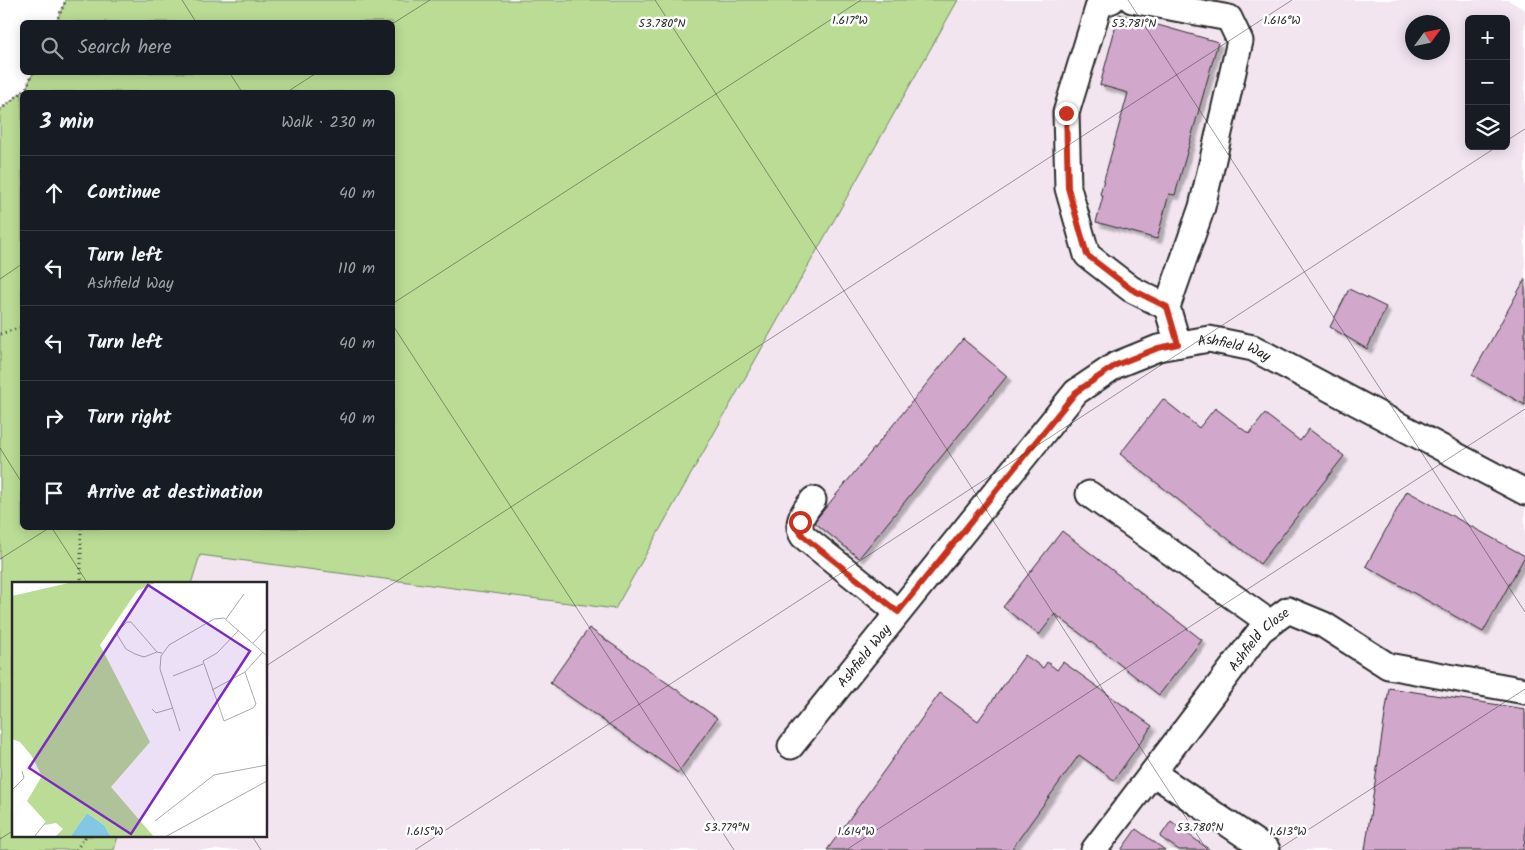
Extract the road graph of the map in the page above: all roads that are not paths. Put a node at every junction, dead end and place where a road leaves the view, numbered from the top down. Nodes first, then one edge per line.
1 (1112, 0) edge
2 (1132, 0) edge
3 (1167, 307) junction
4 (1178, 344) junction
5 (1525, 492) edge
6 (1089, 494) dead end
7 (813, 500) dead end
8 (898, 612) junction
9 (1270, 623) junction
10 (1525, 691) edge
11 (791, 746) dead end
12 (1153, 773) junction
13 (1094, 850) edge
14 (1267, 850) edge

1 - 3 street
2 - 3 street
3 - 4 street
4 - 5 street, Ashfield Way
4 - 8 street, Ashfield Way
6 - 9 street
7 - 8 street
8 - 11 street, Ashfield Way
9 - 10 street, Ashfield Close
9 - 12 street, Ashfield Close
12 - 13 street, Ashfield Close
12 - 14 street

